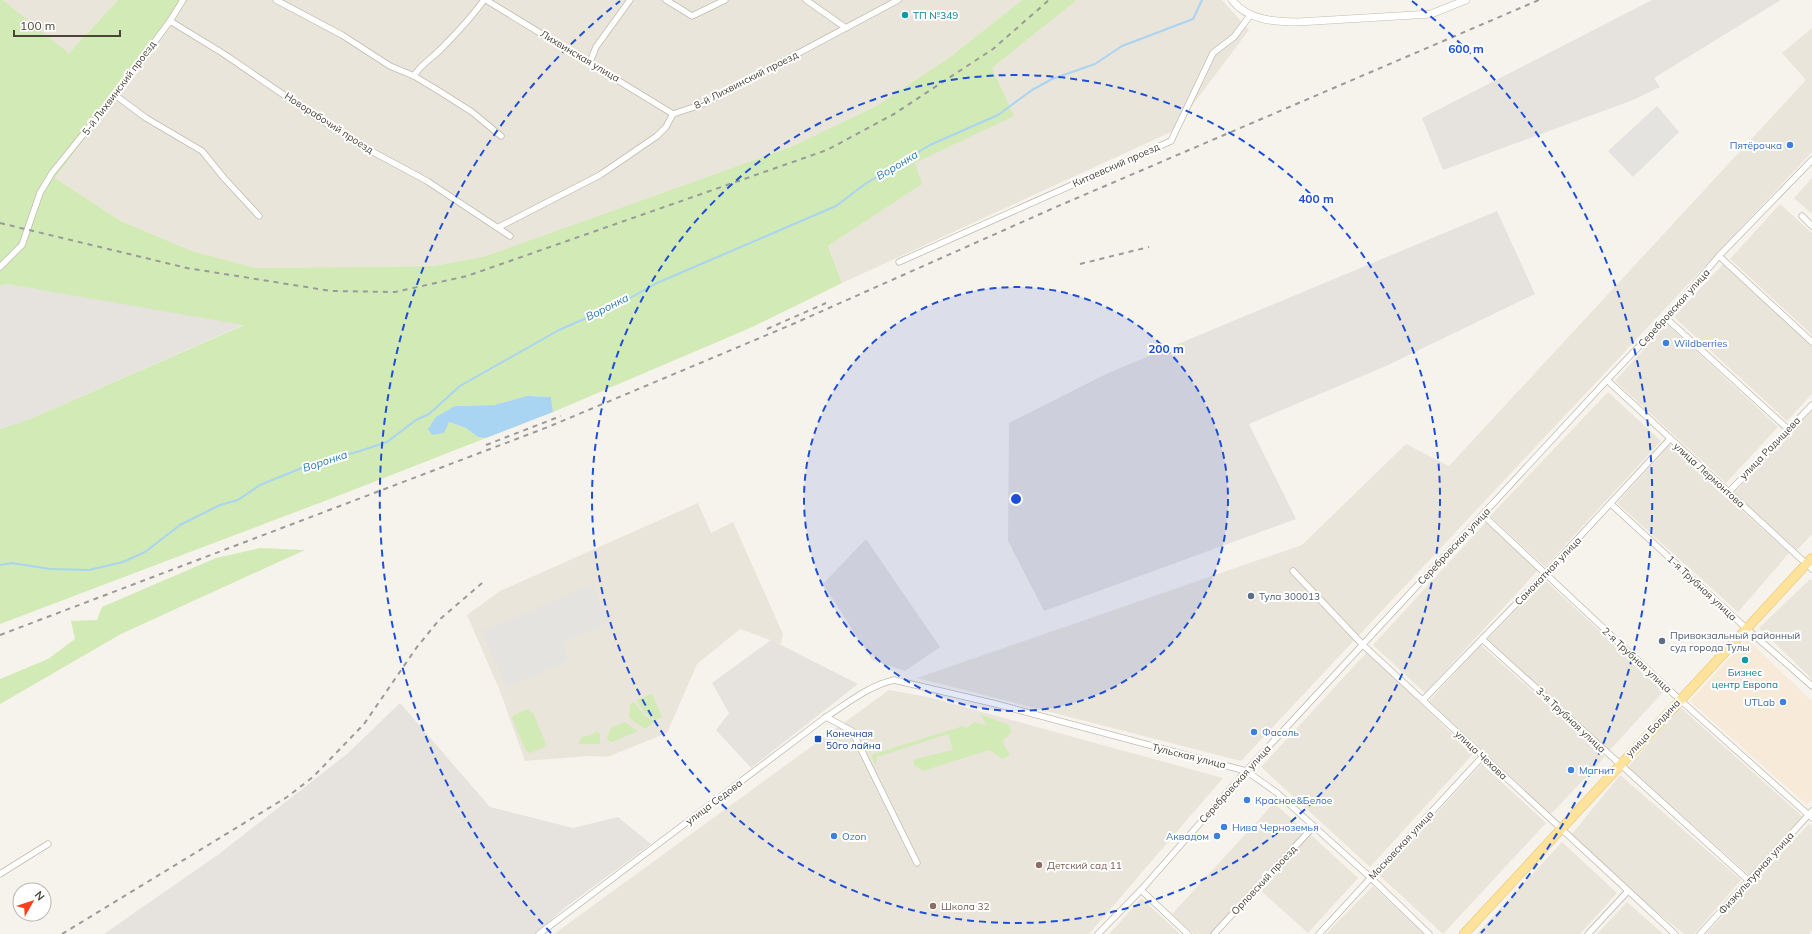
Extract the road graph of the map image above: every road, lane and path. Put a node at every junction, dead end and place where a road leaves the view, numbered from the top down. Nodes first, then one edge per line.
1 (183, 0) edge
2 (276, 0) edge
3 (485, 0) edge
4 (630, 0) edge
5 (666, 0) edge
6 (725, 0) edge
7 (806, 0) edge
8 (898, 0) edge
9 (1232, 0) edge
10 (1466, 0) edge
11 (1252, 14) junction
12 (170, 21) junction
13 (846, 28) junction
14 (590, 62) junction
15 (414, 76) junction
16 (115, 95) junction
17 (673, 114) junction
18 (501, 136) dead end
19 (1812, 160) edge
20 (259, 216) dead end
21 (1802, 216) dead end
22 (1812, 226) edge
23 (499, 227) junction
24 (510, 236) dead end
25 (1719, 256) junction
26 (899, 262) dead end
27 (0, 266) edge
28 (1666, 318) junction
29 (1812, 342) edge
30 (1607, 380) junction
31 (1812, 405) edge
32 (1788, 430) junction
33 (1670, 439) junction
34 (1729, 492) junction
35 (1611, 504) junction
36 (1483, 515) junction
37 (1810, 564) edge
38 (1292, 571) dead end
39 (1545, 574) junction
40 (1747, 629) junction
41 (1482, 639) junction
42 (1363, 645) junction
43 (894, 680) joint
44 (1812, 686) edge
45 (1680, 699) junction
46 (1423, 700) junction
47 (826, 717) junction
48 (1483, 756) junction
49 (1619, 765) junction
50 (1246, 771) junction
51 (1811, 815) edge
52 (1314, 826) junction
53 (1562, 828) junction
54 (48, 844) dead end
55 (917, 863) dead end
56 (0, 874) edge
57 (1371, 878) junction
58 (1749, 881) junction
59 (1141, 890) junction
60 (1628, 891) junction
61 (539, 934) edge
62 (1098, 934) edge
63 (1188, 934) edge
64 (1214, 934) edge
65 (1319, 934) edge
66 (1429, 934) edge
67 (1464, 934) edge
68 (1588, 934) edge
69 (1675, 934) edge
70 (1700, 934) edge

1 - 12 street, 5-й Лихвинский проезд
2 - 15 street
3 - 14 street, Лихвинская улица
3 - 15 street
4 - 14 street
5 - 6 street
7 - 13 street
8 - 13 street, 8-й Лихвинский проезд
9 - 11 street
10 - 11 street
11 - 26 street, Китаевский проезд
12 - 16 street, 5-й Лихвинский проезд
12 - 23 street, Новорабочий проезд
13 - 17 street, 8-й Лихвинский проезд
14 - 17 street, Лихвинская улица
15 - 18 street
16 - 20 street
16 - 27 street, 5-й Лихвинский проезд
17 - 23 street
19 - 25 street, Серебровская улица
21 - 22 street
23 - 24 street, Новорабочий проезд
25 - 28 street, Серебровская улица
25 - 29 street
28 - 30 street, Серебровская улица
28 - 32 street
30 - 33 street, улица Лермонтова
30 - 36 street, Серебровская улица
31 - 32 street, улица Радищева
32 - 34 street, улица Радищева
33 - 34 street, улица Лермонтова
33 - 35 street, Самокатная улица
34 - 37 street, улица Лермонтова
35 - 39 street, Самокатная улица
35 - 40 street, 1-я Трубная улица
36 - 39 street, 2-я Трубная улица
36 - 42 street, Серебровская улица
37 - 40 main road, улица Болдина
38 - 42 street, улица Чехова
39 - 41 street, Самокатная улица
39 - 45 street, 2-я Трубная улица
40 - 44 street, 1-я Трубная улица
40 - 45 main road, улица Болдина
41 - 46 street, Самокатная улица
41 - 49 street, 3-я Трубная улица
42 - 46 street, улица Чехова
42 - 50 street, Серебровская улица
43 - 47 street, улица Седова
43 - 50 street, Тульская улица
45 - 49 main road, улица Болдина
45 - 51 street, 2-я Трубная улица
46 - 48 street, улица Чехова
47 - 55 street
47 - 61 street, улица Седова
48 - 53 street, улица Чехова
48 - 57 street, Московская улица
49 - 53 main road, улица Болдина
49 - 58 street, 3-я Трубная улица
50 - 52 street, Тульская улица
50 - 59 street, Серебровская улица
51 - 58 street, Физкультурная улица
52 - 57 street, Тульская улица
52 - 64 street, Орловский проезд
53 - 60 street, улица Чехова
53 - 67 main road, улица Болдина
54 - 56 street
57 - 65 street, Московская улица
57 - 66 street, Тульская улица
58 - 70 street, Физкультурная улица
59 - 62 street, Серебровская улица
59 - 63 street
60 - 68 street
60 - 69 street, улица Чехова

